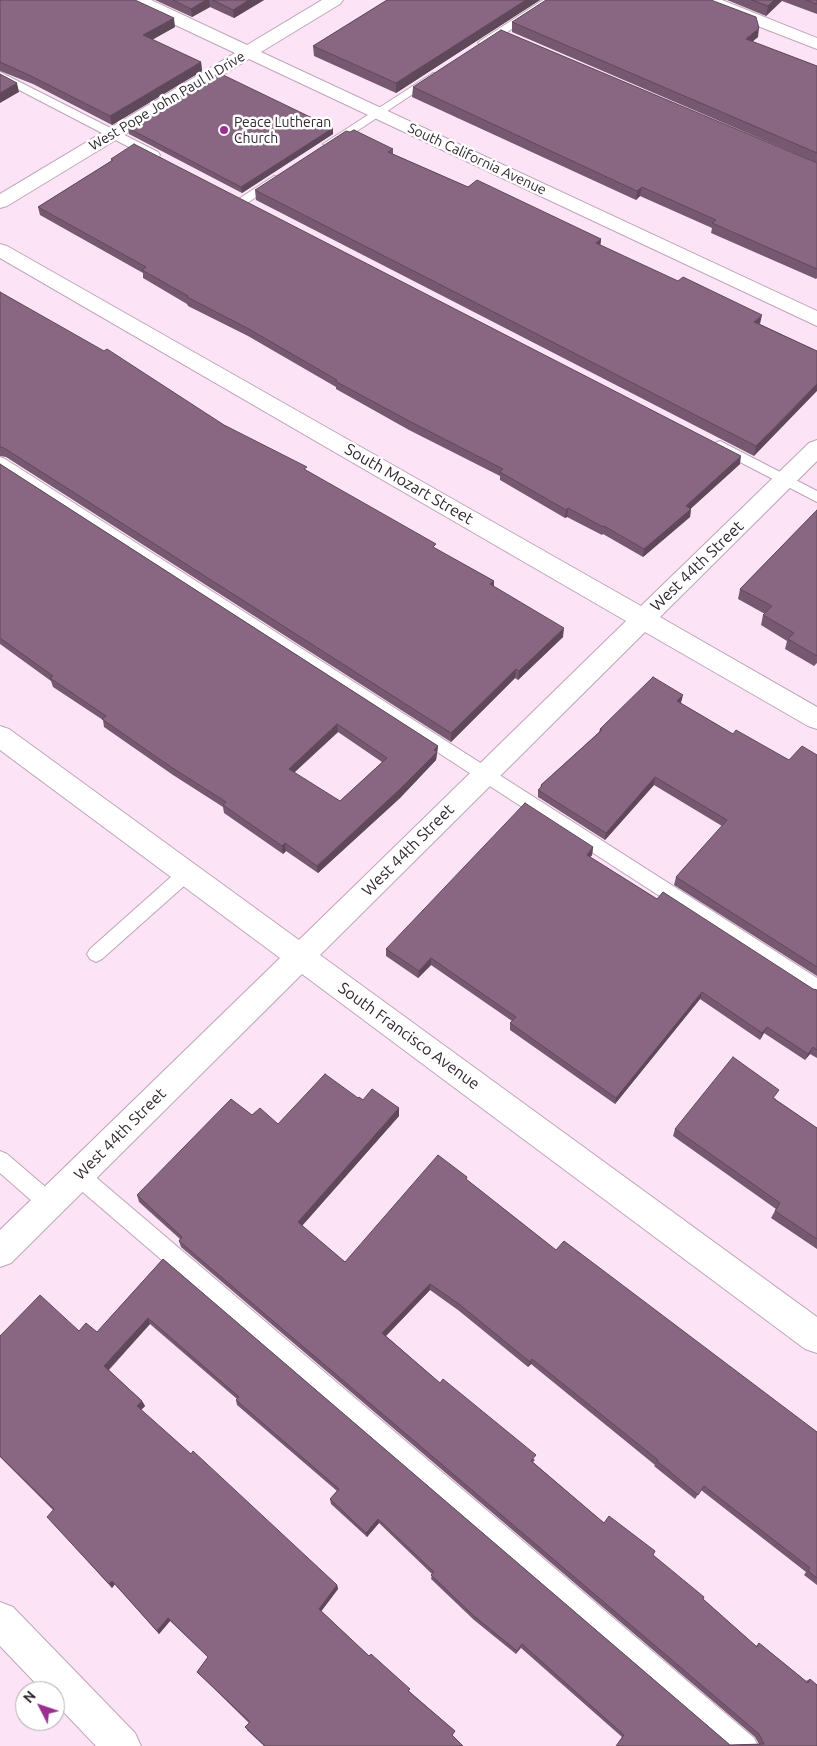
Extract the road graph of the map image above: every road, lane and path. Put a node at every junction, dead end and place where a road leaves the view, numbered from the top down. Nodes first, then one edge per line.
1 (137, 0) edge
2 (334, 0) edge
3 (550, 0) edge
4 (707, 0) edge
5 (817, 44) edge
6 (476, 48) edge
7 (248, 52) junction
8 (444, 69) edge
9 (0, 75) edge
10 (377, 113) junction
11 (113, 134) junction
12 (322, 149) edge
13 (164, 160) edge
14 (282, 174) edge
15 (0, 202) edge
16 (260, 209) edge
17 (0, 250) edge
18 (817, 318) edge
19 (707, 440) edge
20 (817, 448) edge
21 (0, 462) edge
22 (785, 480) junction
23 (817, 497) edge
24 (643, 619) junction
25 (817, 719) edge
26 (0, 736) edge
27 (485, 775) junction
28 (186, 873) junction
29 (96, 954) dead end
30 (300, 956) junction
31 (817, 988) edge
32 (0, 1160) edge
33 (78, 1175) junction
34 (50, 1203) junction
35 (0, 1252) edge
36 (817, 1337) edge
37 (0, 1620) edge
38 (122, 1746) edge
39 (746, 1746) edge

1 - 7 street, South California Avenue
2 - 7 street, West Pope John Paul II Drive
3 - 6 lane
4 - 5 street
7 - 10 street, South California Avenue
7 - 11 street, West Pope John Paul II Drive
8 - 10 lane
9 - 11 lane
10 - 12 lane
10 - 18 street, South California Avenue
11 - 13 lane
11 - 15 street, West Pope John Paul II Drive
14 - 16 lane
17 - 24 street, South Mozart Street
19 - 22 lane
20 - 22 street, West 44th Street
21 - 27 lane
22 - 23 lane
22 - 24 street, West 44th Street
24 - 25 street, South Mozart Street
24 - 27 street, West 44th Street
26 - 28 street, South Francisco Avenue
27 - 30 street, West 44th Street
27 - 31 lane
28 - 29 lane
28 - 30 street, South Francisco Avenue
30 - 33 street, West 44th Street
30 - 36 street, South Francisco Avenue
32 - 34 lane
33 - 34 street, West 44th Street
33 - 39 lane
34 - 35 street, West 44th Street
37 - 38 street

